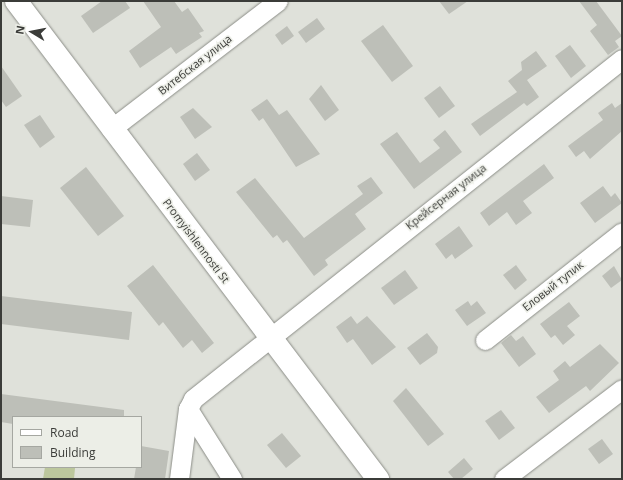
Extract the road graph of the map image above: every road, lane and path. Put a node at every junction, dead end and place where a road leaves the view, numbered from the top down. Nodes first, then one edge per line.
1 (16, 1) edge
2 (278, 1) edge
3 (622, 59) edge
4 (112, 130) junction
5 (622, 232) edge
6 (269, 336) junction
7 (484, 340) dead end
8 (622, 389) edge
9 (188, 409) junction
10 (179, 479) edge
11 (232, 479) edge
12 (378, 479) edge
13 (504, 479) edge

1 - 4 main road, Promyishlennosti St
2 - 4 street, Витебская улица
3 - 6 street, Крейсерная улица
4 - 6 main road, Promyishlennosti St
5 - 7 street, Еловый тупик
6 - 9 street, Крейсерная улица
6 - 12 main road, Promyishlennosti St
8 - 13 street
9 - 10 street
9 - 11 street

